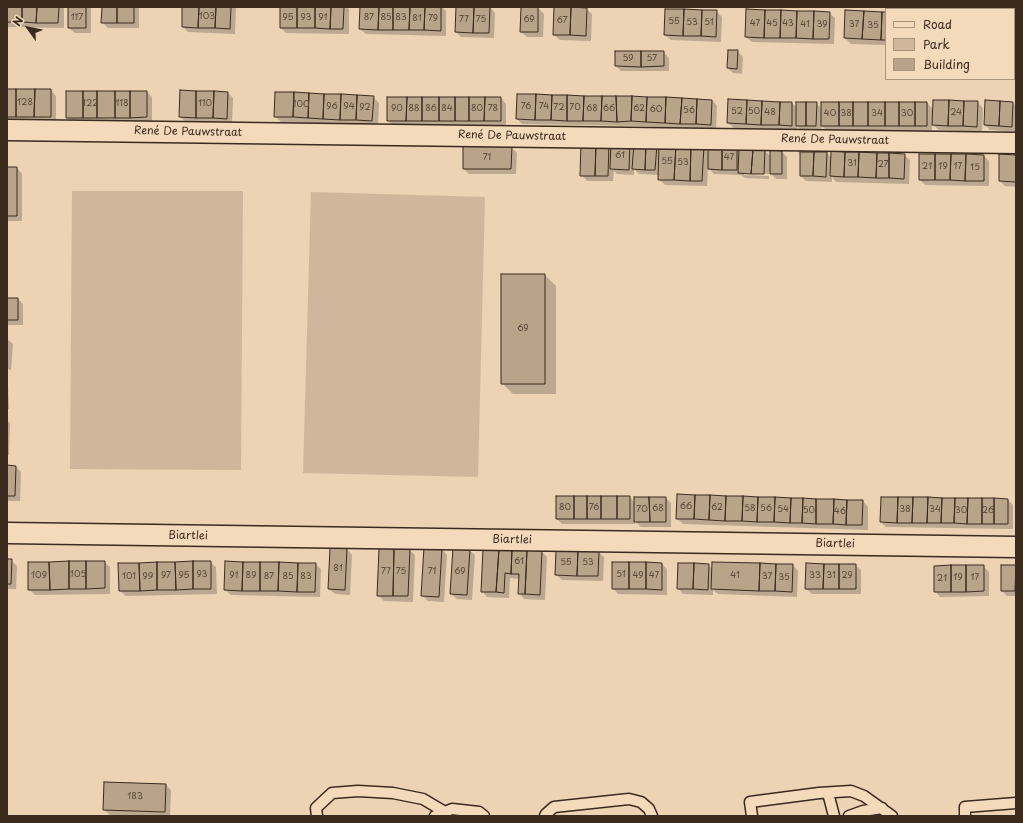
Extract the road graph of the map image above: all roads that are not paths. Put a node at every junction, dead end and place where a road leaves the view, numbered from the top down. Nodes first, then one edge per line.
1 (7, 130) edge
2 (1016, 143) edge
3 (7, 533) edge
4 (1016, 547) edge
5 (828, 793) junction
6 (1016, 803) edge
7 (882, 808) junction
8 (445, 812) junction
9 (317, 816) edge
10 (435, 816) edge
11 (484, 816) edge
12 (545, 816) edge
13 (652, 816) edge
14 (752, 816) edge
15 (834, 816) edge
16 (849, 816) edge
17 (892, 816) edge
18 (965, 816) edge

1 - 2 street, René De Pauwstraat
3 - 4 street, Biartlei
5 - 7 lane
5 - 14 lane
5 - 15 lane
6 - 18 lane
7 - 16 lane
7 - 17 lane
8 - 9 lane
8 - 10 lane
8 - 11 lane
12 - 13 lane

